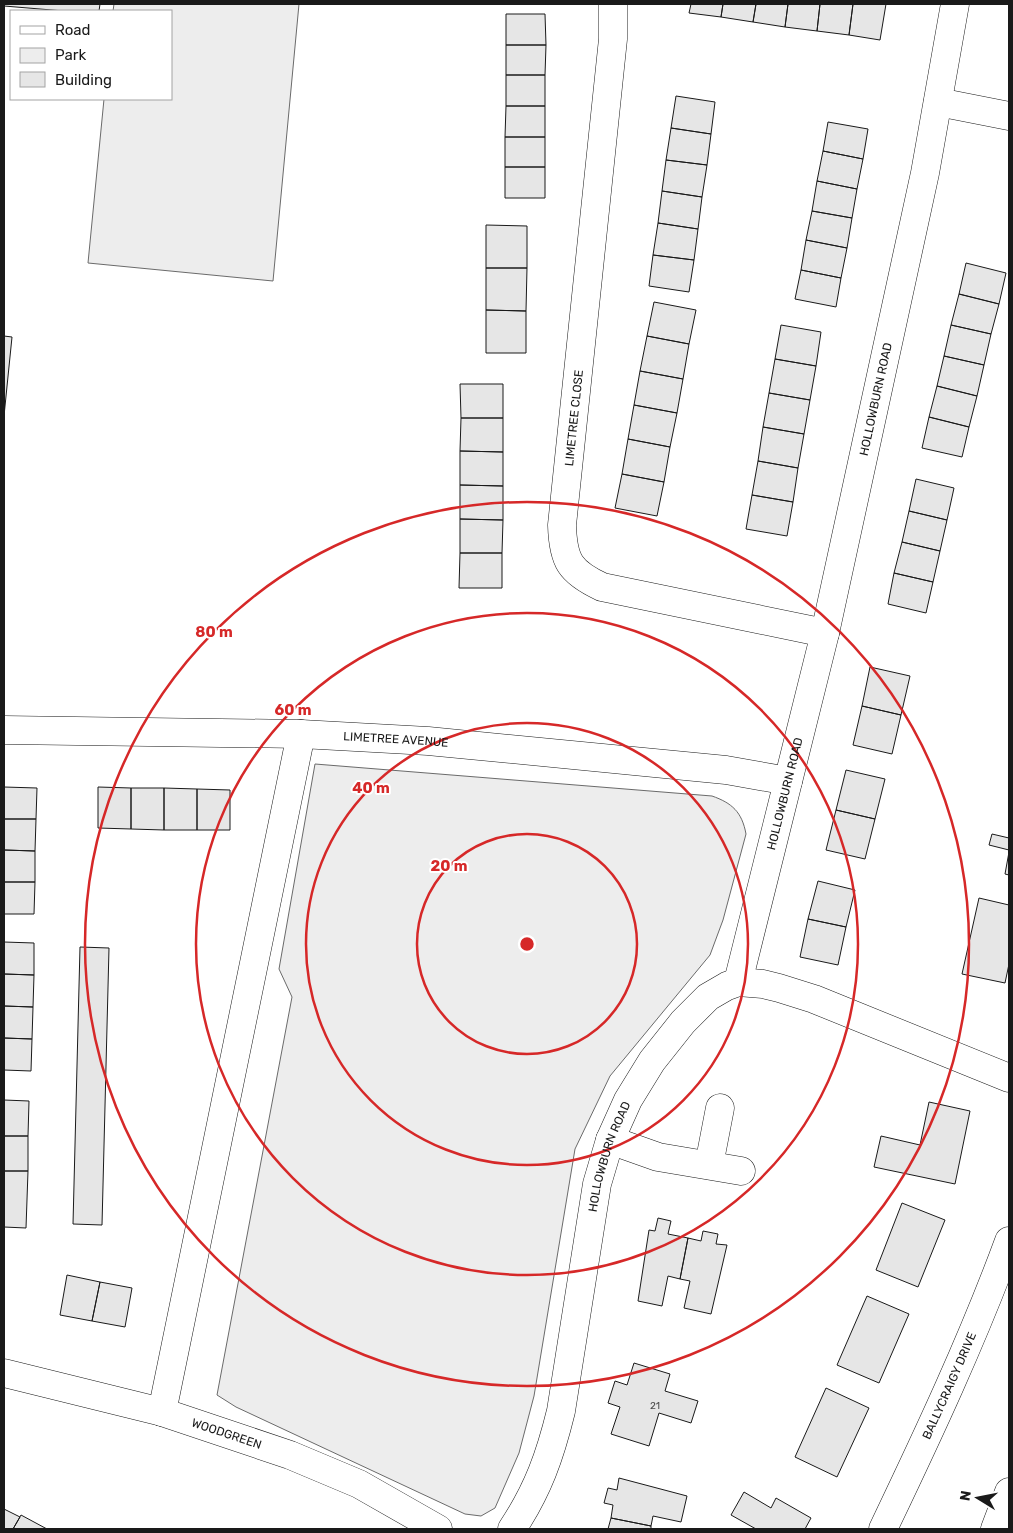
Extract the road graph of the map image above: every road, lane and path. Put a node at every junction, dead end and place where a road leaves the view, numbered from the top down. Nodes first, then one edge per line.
1 (613, 4) edge
2 (955, 4) edge
3 (938, 102) junction
4 (1009, 116) edge
5 (825, 633) junction
6 (4, 730) edge
7 (301, 734) junction
8 (788, 781) junction
9 (738, 982) junction
10 (1009, 1078) edge
11 (720, 1108) dead end
12 (610, 1140) junction
13 (709, 1165) junction
14 (742, 1171) dead end
15 (1009, 1241) edge
16 (4, 1373) edge
17 (162, 1412) junction
18 (1009, 1492) edge
19 (438, 1529) edge
20 (512, 1529) edge
21 (883, 1529) edge
22 (995, 1529) edge

1 - 5 street, LIMETREE CLOSE
2 - 3 street, HOLLOWBURN ROAD
3 - 4 street
3 - 5 street, HOLLOWBURN ROAD
5 - 8 street, HOLLOWBURN ROAD
6 - 7 street, LIMETREE AVENUE
7 - 8 street, LIMETREE AVENUE
7 - 17 street
8 - 9 street, HOLLOWBURN ROAD
9 - 10 street
9 - 12 street, HOLLOWBURN ROAD
11 - 13 street
12 - 13 street
12 - 20 street, HOLLOWBURN ROAD
13 - 14 street
15 - 21 street, BALLYCRAIGY DRIVE
16 - 17 street, WOODGREEN
17 - 19 street, WOODGREEN
18 - 22 street

